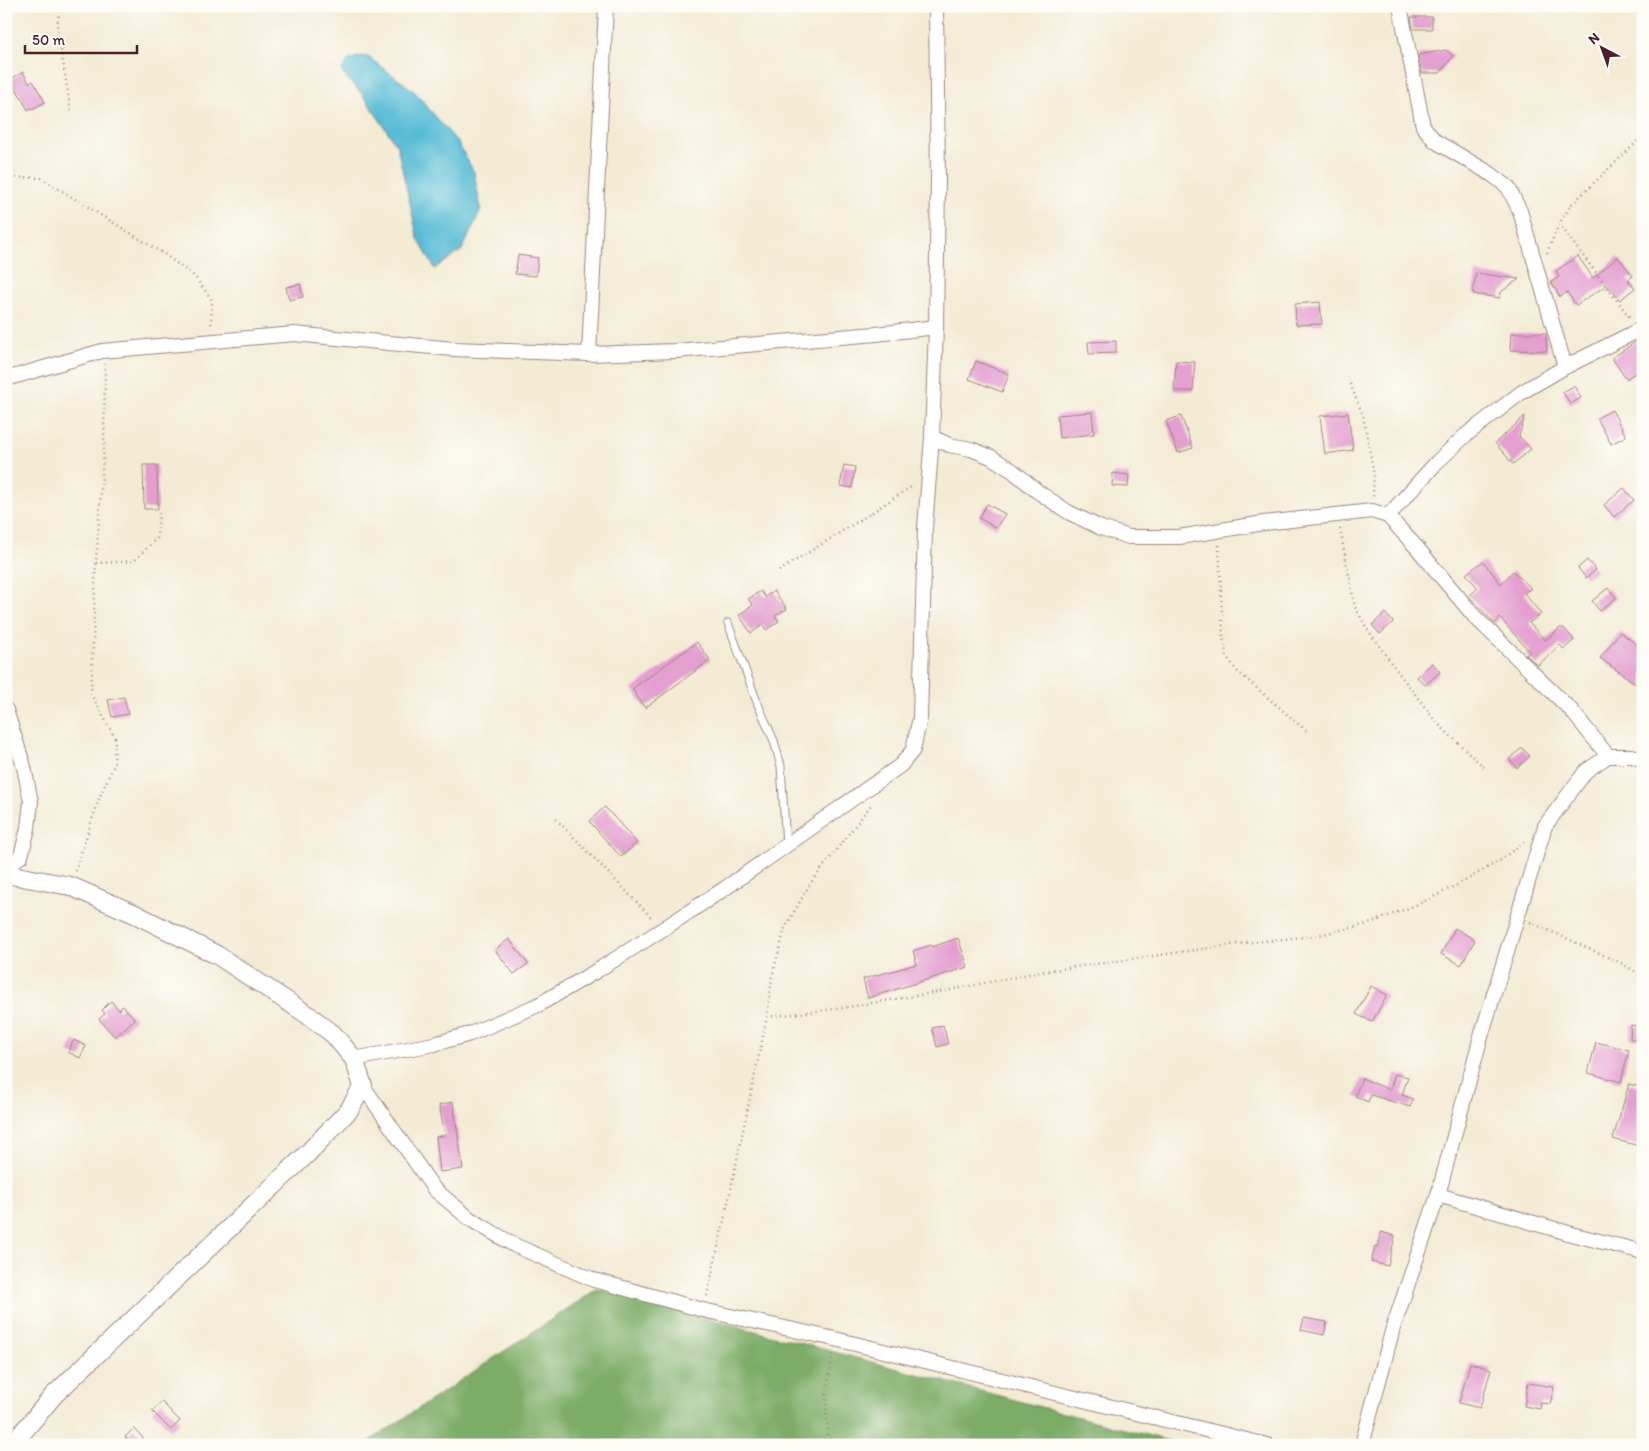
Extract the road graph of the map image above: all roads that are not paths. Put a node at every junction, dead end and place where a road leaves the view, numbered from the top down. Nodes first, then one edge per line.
1 (606, 6) edge
2 (936, 6) edge
3 (1400, 6) edge
4 (936, 327) junction
5 (1641, 329) edge
6 (589, 354) junction
7 (1565, 367) junction
8 (6, 379) edge
9 (932, 437) junction
10 (1388, 516) junction
11 (728, 622) dead end
12 (6, 710) edge
13 (1608, 756) junction
14 (1643, 760) edge
15 (786, 845) junction
16 (6, 867) edge
17 (6, 874) edge
18 (354, 1059) junction
19 (363, 1086) junction
20 (1438, 1195) junction
21 (1643, 1252) edge
22 (12, 1445) edge
23 (1267, 1445) edge
24 (1362, 1445) edge

1 - 6 street
2 - 4 street
3 - 7 street
4 - 6 street
4 - 9 street
5 - 7 street
6 - 8 street
7 - 10 street
9 - 10 street
9 - 15 street
10 - 13 street
11 - 15 lane
12 - 16 street
13 - 14 street
13 - 20 street
15 - 18 street
17 - 18 street
18 - 19 street
19 - 22 street
19 - 23 street
20 - 21 street
20 - 24 street

